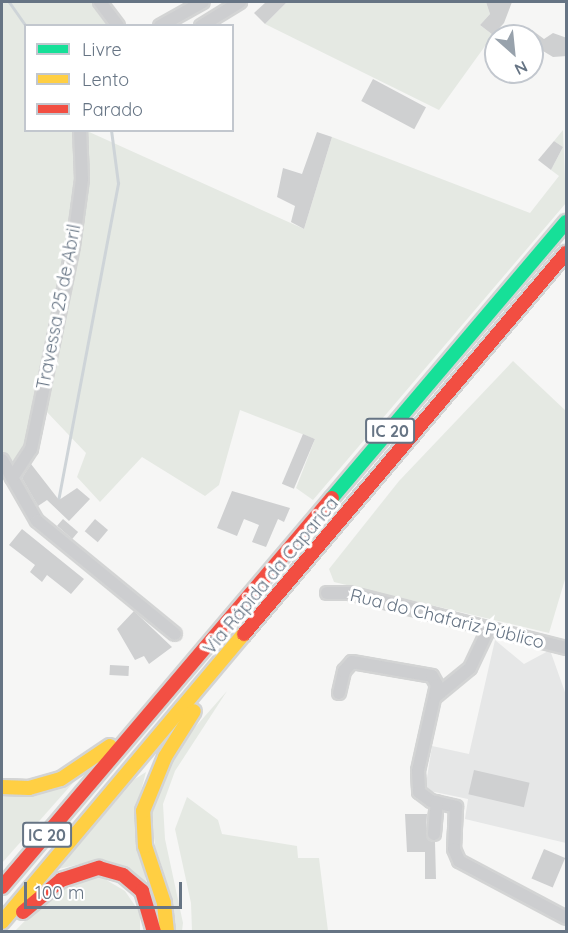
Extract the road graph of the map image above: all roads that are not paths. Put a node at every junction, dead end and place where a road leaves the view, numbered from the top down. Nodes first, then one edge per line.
1 (100, 2) edge
2 (203, 2) edge
3 (240, 2) edge
4 (116, 24) edge
5 (164, 24) edge
6 (204, 24) edge
7 (80, 132) edge
8 (567, 222) edge
9 (567, 253) edge
10 (2, 460) edge
11 (12, 478) junction
12 (327, 593) dead end
13 (489, 628) junction
14 (175, 634) dead end
15 (567, 648) edge
16 (233, 649) junction
17 (339, 693) dead end
18 (436, 696) junction
19 (157, 707) junction
20 (2, 787) edge
21 (437, 802) junction
22 (434, 834) dead end
23 (2, 887) edge
24 (567, 918) edge
25 (2, 921) edge
26 (2, 929) edge
27 (154, 932) edge
28 (167, 932) edge

1 - 4 street
2 - 5 street
3 - 6 street
7 - 11 street, Travessa 25 de Abril
8 - 19 highway, Via Rápida da Caparica / IC 20
9 - 16 highway, Via Rápida da Caparica / IC 20
10 - 11 street
11 - 14 street
12 - 13 street, Rua do Chafariz Público
13 - 15 street, Rua do Chafariz Público
13 - 18 street
16 - 25 highway, Via Rápida da Caparica / IC 20
16 - 28 highway
17 - 18 street
18 - 21 street
19 - 20 highway
19 - 23 highway, Via Rápida da Caparica / IC 20
21 - 22 street
21 - 24 street
26 - 27 highway

